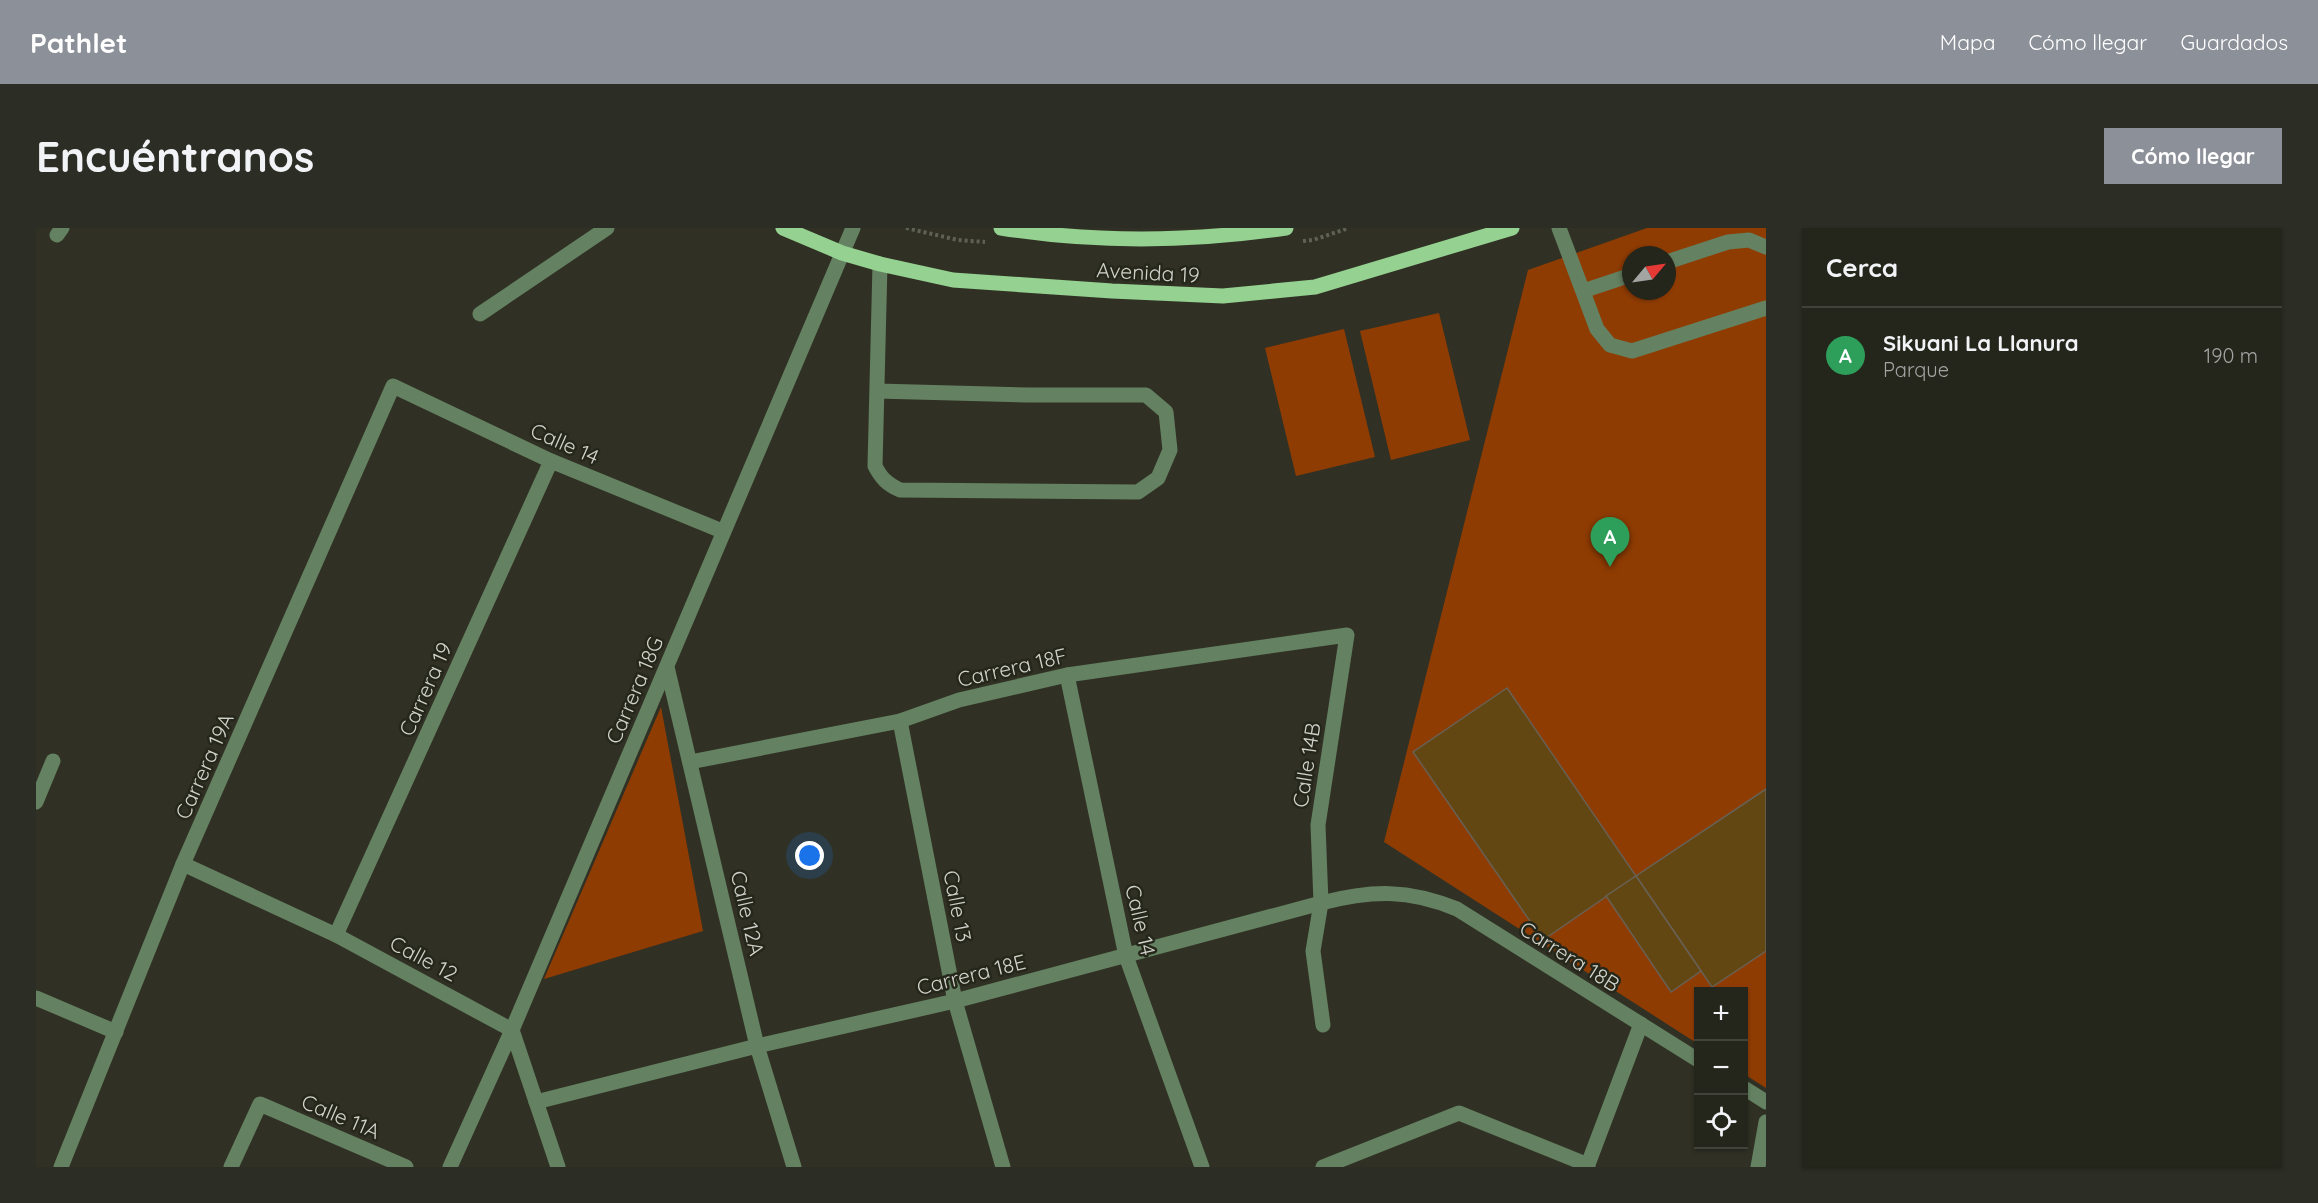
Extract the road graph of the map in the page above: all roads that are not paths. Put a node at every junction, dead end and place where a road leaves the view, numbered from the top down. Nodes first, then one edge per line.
1 (607, 228) edge
2 (783, 228) edge
3 (853, 228) edge
4 (1001, 228) edge
5 (1286, 228) edge
6 (1512, 228) edge
7 (1559, 228) edge
8 (1766, 247) edge
9 (843, 253) junction
10 (1676, 259) edge
11 (880, 264) junction
12 (1622, 278) edge
13 (1583, 291) junction
14 (1766, 308) edge
15 (480, 314) dead end
16 (393, 386) joint
17 (877, 391) junction
18 (551, 461) junction
19 (722, 531) junction
20 (1347, 635) joint
21 (667, 667) junction
22 (1067, 675) junction
23 (900, 721) junction
24 (52, 761) dead end
25 (690, 762) junction
26 (36, 802) edge
27 (183, 864) junction
28 (1415, 896) joint
29 (1320, 903) junction
30 (336, 935) junction
31 (1126, 956) junction
32 (36, 998) edge
33 (955, 1001) junction
34 (1641, 1024) junction
35 (1323, 1025) dead end
36 (512, 1029) junction
37 (116, 1032) junction
38 (757, 1046) junction
39 (1694, 1057) edge
40 (1748, 1091) edge
41 (536, 1102) junction
42 (1766, 1102) edge
43 (1766, 1122) edge
44 (1587, 1166) edge
45 (61, 1167) edge
46 (231, 1167) edge
47 (406, 1167) edge
48 (450, 1167) edge
49 (558, 1167) edge
50 (794, 1167) edge
51 (1003, 1167) edge
52 (1202, 1167) edge
53 (1323, 1167) edge
54 (1758, 1167) edge

1 - 15 street
2 - 9 main road, Avenida 19
3 - 9 street, Carrera 18G
4 - 5 main road, Avenida 19
6 - 11 main road, Avenida 19
7 - 13 street
8 - 10 street
9 - 11 main road, Avenida 19
9 - 19 street, Carrera 18G
11 - 17 street
12 - 13 street
13 - 14 street
16 - 18 street, Calle 14
16 - 27 street, Carrera 19A
17 - 17 street
18 - 19 street, Calle 14
18 - 30 street, Carrera 19
19 - 21 street, Carrera 18G
20 - 22 street, Carrera 18F
20 - 29 street, Calle 14B
21 - 25 street, Calle 12A
21 - 36 street, Carrera 18G
22 - 23 street, Carrera 18F
22 - 31 street, Calle 14
23 - 25 street, Carrera 18F
23 - 33 street, Calle 13
24 - 26 street
25 - 38 street, Calle 12A
27 - 30 street, Calle 12
27 - 37 street, Carrera 19A
28 - 29 street, Carrera 18E
28 - 34 street, Carrera 18B
29 - 31 street, Carrera 18E
29 - 35 street, Calle 14B
30 - 36 street, Calle 12
31 - 33 street, Carrera 18E
31 - 52 street, Calle 14
32 - 37 street
33 - 38 street, Carrera 18E
33 - 51 street, Calle 13
34 - 39 street, Carrera 18B
34 - 44 street
36 - 41 street
36 - 48 street, Carrera 18G
37 - 45 street, Carrera 19A
38 - 41 street, Carrera 18E
38 - 50 street, Calle 12A
40 - 42 street
41 - 49 street
43 - 54 street
44 - 53 street
46 - 47 street, Calle 11A

